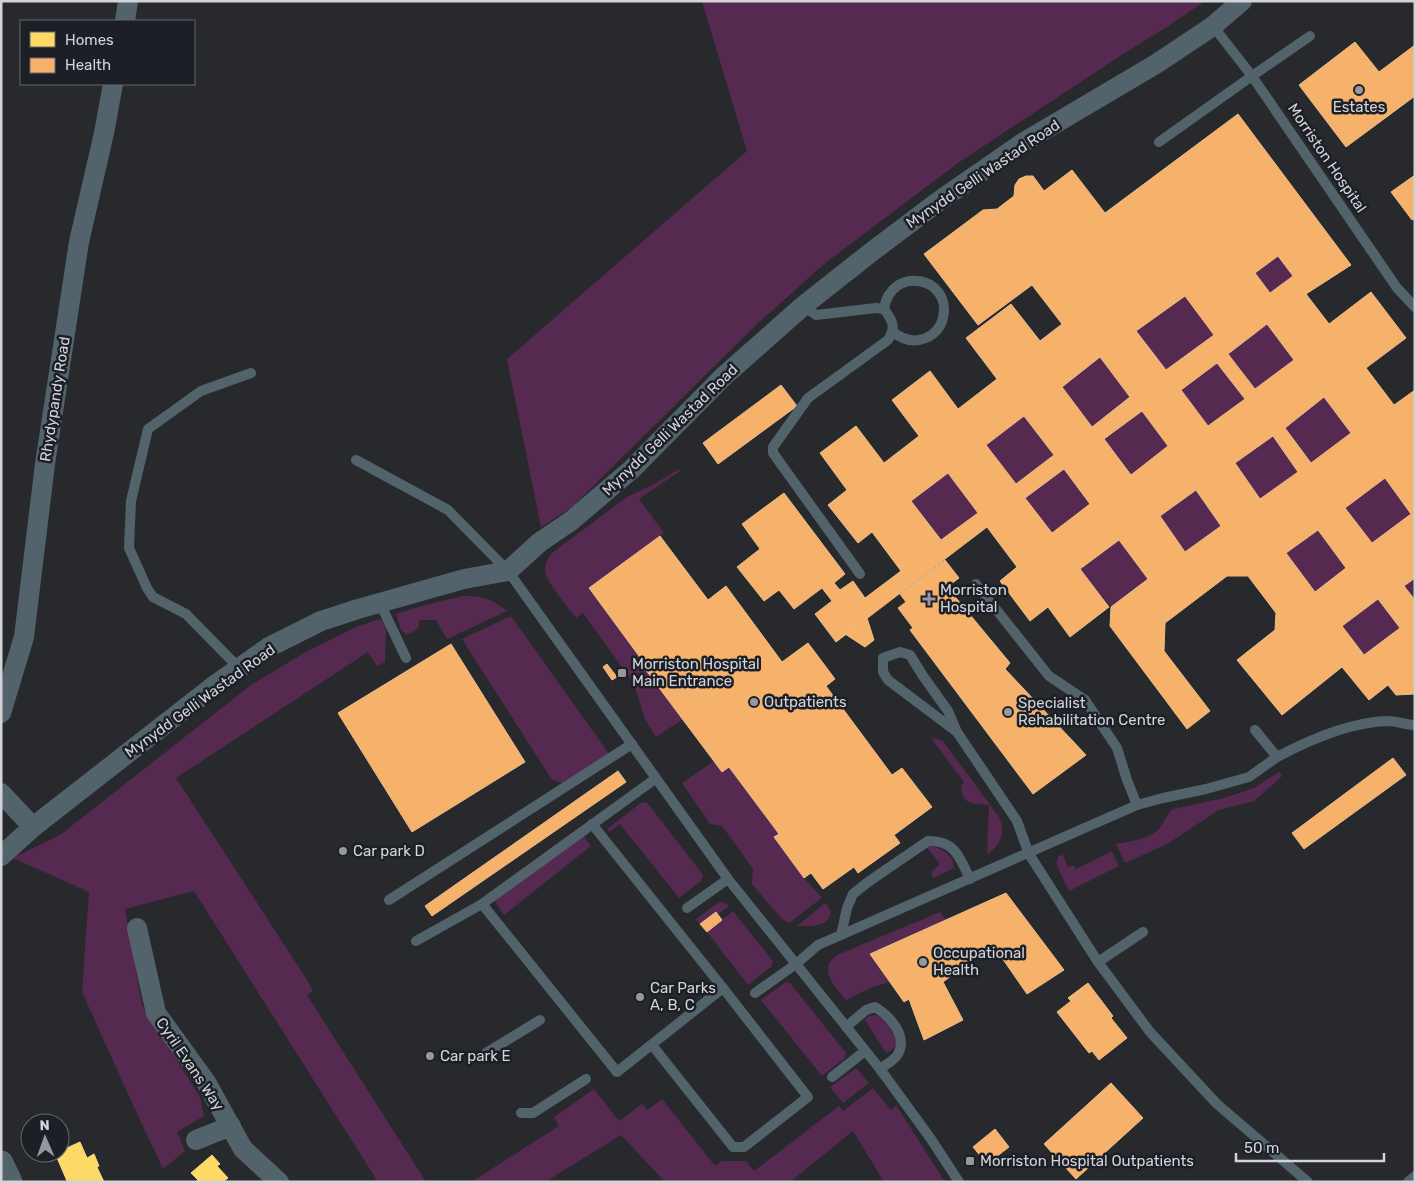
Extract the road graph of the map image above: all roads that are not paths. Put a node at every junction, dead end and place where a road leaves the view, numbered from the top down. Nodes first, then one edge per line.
1 (128, 1) edge
2 (1242, 1) edge
3 (125, 20) edge
4 (1213, 26) junction
5 (1310, 36) dead end
6 (1252, 76) junction
7 (113, 85) edge
8 (1159, 142) dead end
9 (803, 306) junction
10 (1415, 307) edge
11 (884, 309) junction
12 (893, 332) junction
13 (251, 373) dead end
14 (356, 460) dead end
15 (508, 571) junction
16 (860, 574) dead end
17 (976, 584) dead end
18 (380, 603) junction
19 (406, 658) dead end
20 (239, 668) junction
21 (1, 714) edge
22 (1415, 725) edge
23 (1255, 730) dead end
24 (957, 732) junction
25 (632, 744) junction
26 (1277, 757) junction
27 (656, 779) junction
28 (1, 793) edge
29 (1137, 805) junction
30 (592, 824) junction
31 (33, 826) junction
32 (1029, 854) junction
33 (1, 856) edge
34 (728, 879) junction
35 (970, 879) junction
36 (390, 900) dead end
37 (482, 904) junction
38 (687, 908) dead end
39 (138, 928) dead end
40 (1143, 932) dead end
41 (841, 936) junction
42 (416, 941) dead end
43 (1098, 962) junction
44 (796, 964) junction
45 (723, 988) junction
46 (755, 994) dead end
47 (540, 1020) dead end
48 (846, 1027) junction
49 (652, 1045) junction
50 (865, 1051) junction
51 (486, 1053) dead end
52 (880, 1069) junction
53 (832, 1077) dead end
54 (586, 1079) dead end
55 (521, 1113) dead end
56 (231, 1126) junction
57 (196, 1140) dead end
58 (1, 1163) edge
59 (1415, 1176) edge
60 (10, 1182) edge
61 (279, 1182) edge
62 (959, 1182) edge
63 (1308, 1182) edge
64 (1408, 1182) edge

1 - 3 street
2 - 4 street, Mynydd Gelli Wastad Road
4 - 6 lane, Morriston Hospital
4 - 9 street, Mynydd Gelli Wastad Road
5 - 6 lane
6 - 8 lane
6 - 10 lane, Morriston Hospital
7 - 21 street, Rhydypandy Road
9 - 11 lane
9 - 15 street, Mynydd Gelli Wastad Road
11 - 12 lane
11 - 12 lane
12 - 16 lane
13 - 20 lane
14 - 15 lane
15 - 18 street, Mynydd Gelli Wastad Road
15 - 25 lane
17 - 29 lane
18 - 19 lane
18 - 20 street, Mynydd Gelli Wastad Road
20 - 31 street, Mynydd Gelli Wastad Road
22 - 26 lane
23 - 26 lane
24 - 24 lane
24 - 32 lane
25 - 27 lane
25 - 36 lane
26 - 29 lane
27 - 30 lane
27 - 34 lane
28 - 31 street
29 - 32 lane
30 - 37 lane
30 - 45 lane
31 - 33 street, Mynydd Gelli Wastad Road
32 - 35 lane
32 - 43 lane
34 - 38 lane
34 - 44 lane
35 - 41 lane
35 - 41 lane
37 - 42 lane
37 - 49 lane
39 - 56 street, Cyril Evans Way
40 - 43 lane
41 - 44 lane
43 - 63 lane
44 - 46 lane
44 - 48 lane
45 - 49 lane
45 - 49 lane
47 - 51 lane
48 - 50 lane
48 - 52 lane
50 - 52 lane
50 - 53 lane
52 - 62 lane
54 - 55 lane
56 - 57 street
56 - 61 street, Cyril Evans Way
58 - 60 street
59 - 64 lane

